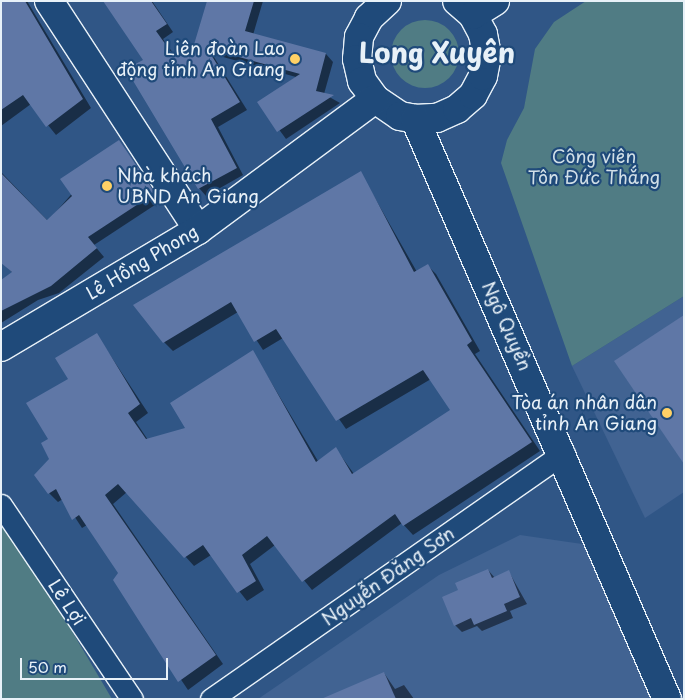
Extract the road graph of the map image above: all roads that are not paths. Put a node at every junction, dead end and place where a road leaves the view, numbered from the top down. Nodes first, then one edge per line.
1 (49, 1) edge
2 (386, 1) edge
3 (475, 6) edge
4 (375, 99) junction
5 (416, 119) junction
6 (198, 230) junction
7 (1, 347) edge
8 (564, 454) junction
9 (1, 505) edge
10 (132, 699) edge
11 (211, 699) edge
12 (667, 699) edge

1 - 6 street
2 - 4 street
3 - 5 street
4 - 5 street
4 - 6 street, Lê Hồng Phong
5 - 8 street, Ngô Quyền
6 - 7 street, Lê Hồng Phong
8 - 11 street, Nguyễn Đăng Sơn
8 - 12 street, Ngô Quyền
9 - 10 street, Lê Lợi

